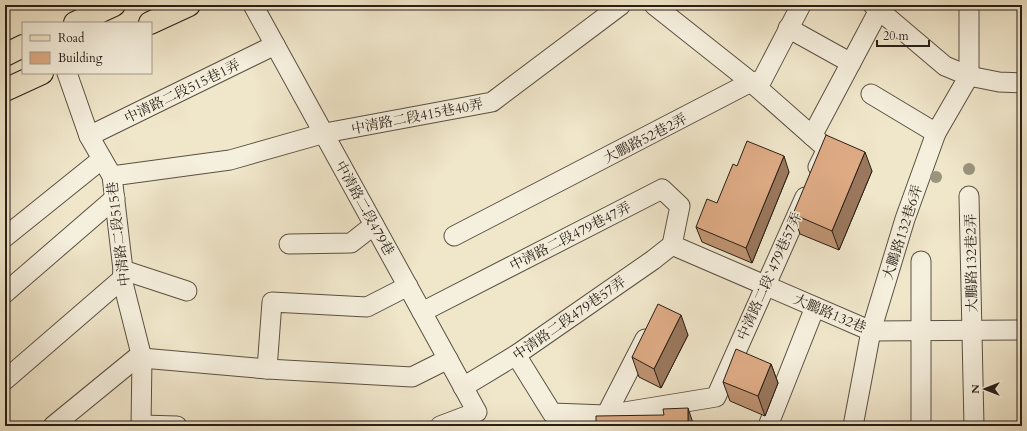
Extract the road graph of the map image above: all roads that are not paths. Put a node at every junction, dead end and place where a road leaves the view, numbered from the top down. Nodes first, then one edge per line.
1 (114, 5) edge
2 (189, 5) edge
3 (253, 5) edge
4 (621, 5) edge
5 (654, 5) edge
6 (800, 5) edge
7 (969, 5) edge
8 (876, 7) edge
9 (76, 22) edge
10 (152, 22) edge
11 (788, 28) junction
12 (275, 45) junction
13 (22, 46) edge
14 (5, 55) edge
15 (851, 63) junction
16 (40, 74) edge
17 (67, 74) edge
18 (970, 76) junction
19 (751, 82) junction
20 (1022, 83) edge
21 (5, 90) edge
22 (871, 94) dead end
23 (324, 133) junction
24 (936, 133) junction
25 (89, 136) junction
26 (812, 136) junction
27 (102, 159) junction
28 (112, 176) junction
29 (969, 196) dead end
30 (115, 198) junction
31 (374, 225) junction
32 (454, 236) dead end
33 (5, 237) edge
34 (289, 244) dead end
35 (672, 245) junction
36 (921, 261) dead end
37 (123, 274) junction
38 (765, 285) junction
39 (408, 286) junction
40 (187, 291) dead end
41 (5, 293) edge
42 (815, 307) junction
43 (422, 312) junction
44 (922, 330) junction
45 (973, 330) junction
46 (1022, 330) edge
47 (871, 331) junction
48 (648, 332) edge
49 (516, 355) junction
50 (141, 356) junction
51 (448, 359) junction
52 (267, 369) junction
53 (5, 380) edge
54 (464, 387) junction
55 (606, 415) junction
56 (54, 426) edge
57 (141, 426) edge
58 (177, 426) edge
59 (440, 426) edge
60 (768, 426) edge
61 (853, 426) edge
62 (921, 426) edge
63 (974, 426) edge

1 - 9 main road
2 - 10 main road
3 - 12 street, 中清路二段479巷
4 - 23 street, 中清路二段415巷40弄
5 - 19 street, 中清路二段ˋ479巷57弄
6 - 11 street, 大鵬路52巷2弄
7 - 18 street
8 - 15 street
8 - 18 street
11 - 15 street
11 - 19 street, 大鵬路52巷2弄
12 - 23 street, 中清路二段479巷
12 - 25 street, 中清路二段515巷1弄
13 - 14 main road
15 - 26 street
16 - 21 main road
17 - 25 street, 中清路二段515巷
18 - 20 street
18 - 24 street, 大鵬路132巷6弄
19 - 26 street, 中清路二段ˋ479巷57弄
19 - 32 street, 大鵬路52巷2弄
22 - 24 street
23 - 28 street, 中清路二段415巷40弄
23 - 31 street, 中清路二段479巷
24 - 47 street, 大鵬路132巷6弄
25 - 27 street, 中清路二段515巷
26 - 38 street, 中清路二段ˋ479巷57弄
27 - 28 street, 中清路二段515巷
27 - 33 street
28 - 30 street, 中清路二段515巷
29 - 45 street, 大鵬路132巷2弄
30 - 37 street, 中清路二段515巷
30 - 41 street
31 - 34 street
31 - 39 street, 中清路二段479巷
35 - 38 street, 大鵬路132巷
35 - 43 street, 中清路二段479巷47弄
35 - 49 street, 中清路二段479巷57弄
36 - 44 street
37 - 40 street
37 - 50 street, 中清路二段515巷
37 - 53 street
38 - 42 street, 大鵬路132巷
38 - 55 street, 中清路二段ˋ479巷57弄
39 - 43 street, 中清路二段479巷
39 - 52 street
42 - 47 street, 大鵬路132巷
42 - 60 street
43 - 51 street, 中清路二段479巷
44 - 45 street, 大鵬路132巷
44 - 47 street, 大鵬路132巷
44 - 62 street
45 - 46 street, 大鵬路132巷
45 - 63 street, 大鵬路132巷2弄
47 - 61 street, 大鵬路132巷6弄
48 - 55 street
49 - 54 street, 中清路二段479巷57弄
49 - 55 street, 中清路二段ˋ479巷57弄
50 - 52 street
50 - 56 street
50 - 57 street, 中清路二段515巷
51 - 52 street
51 - 54 street, 中清路二段479巷
54 - 59 street, 中清路二段479巷
57 - 58 street

